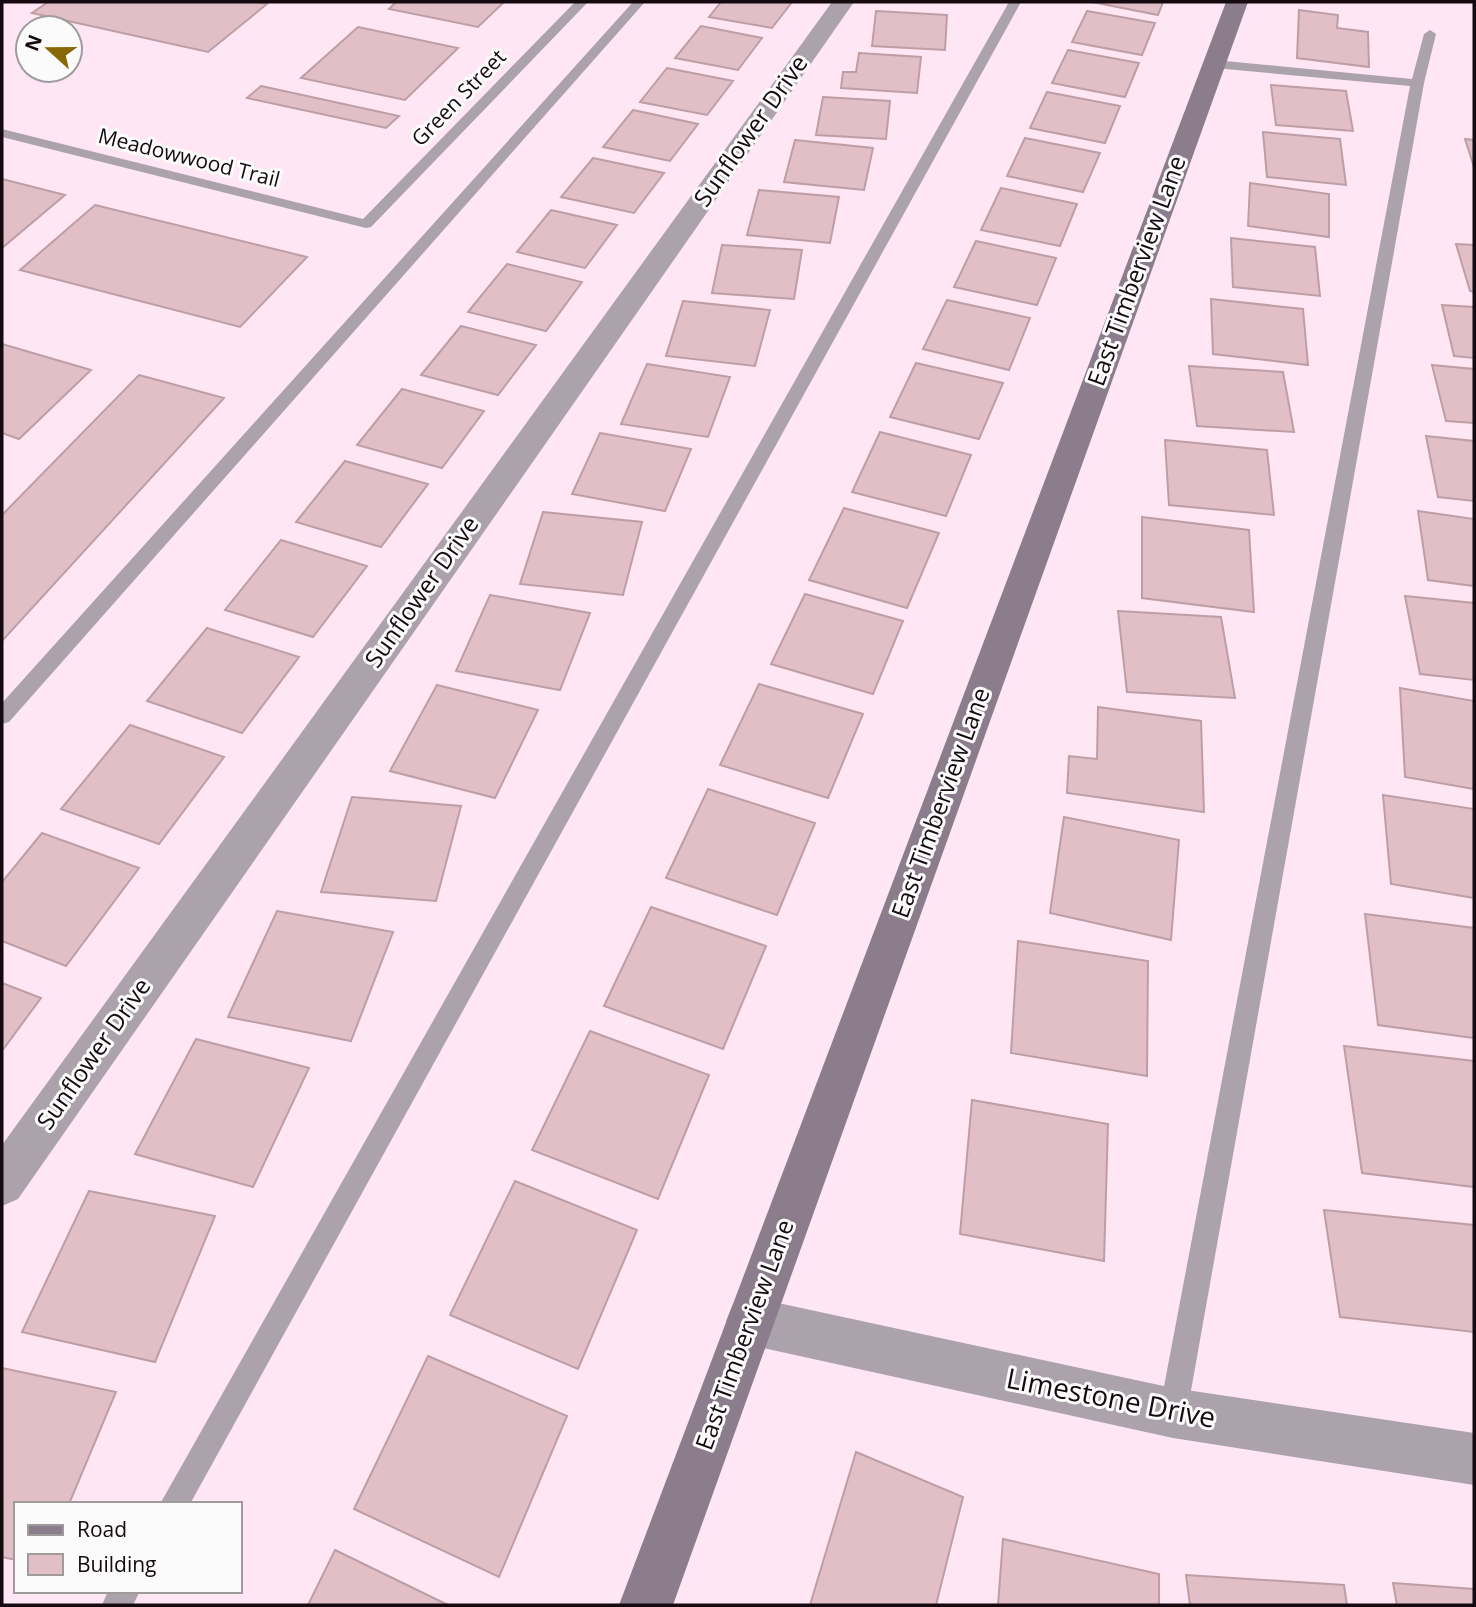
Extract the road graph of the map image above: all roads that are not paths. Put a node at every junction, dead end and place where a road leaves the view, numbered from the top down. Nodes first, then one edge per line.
1 (582, 2) edge
2 (639, 2) edge
3 (843, 2) edge
4 (1015, 2) edge
5 (1237, 2) edge
6 (1430, 33) dead end
7 (1214, 64) junction
8 (1417, 83) junction
9 (2, 133) edge
10 (366, 224) joint
11 (2, 716) edge
12 (2, 1183) edge
13 (750, 1321) junction
14 (1172, 1413) junction
15 (1474, 1458) edge
16 (175, 1502) edge
17 (646, 1605) edge

1 - 10 lane, Green Street
2 - 11 lane
3 - 12 street, Sunflower Drive
4 - 16 lane
5 - 7 street, East Timberview Lane
6 - 8 lane
7 - 8 lane
7 - 13 street, East Timberview Lane
8 - 14 lane
9 - 10 lane, Meadowwood Trail
13 - 14 street, Limestone Drive
13 - 17 street, East Timberview Lane
14 - 15 street, Limestone Drive

